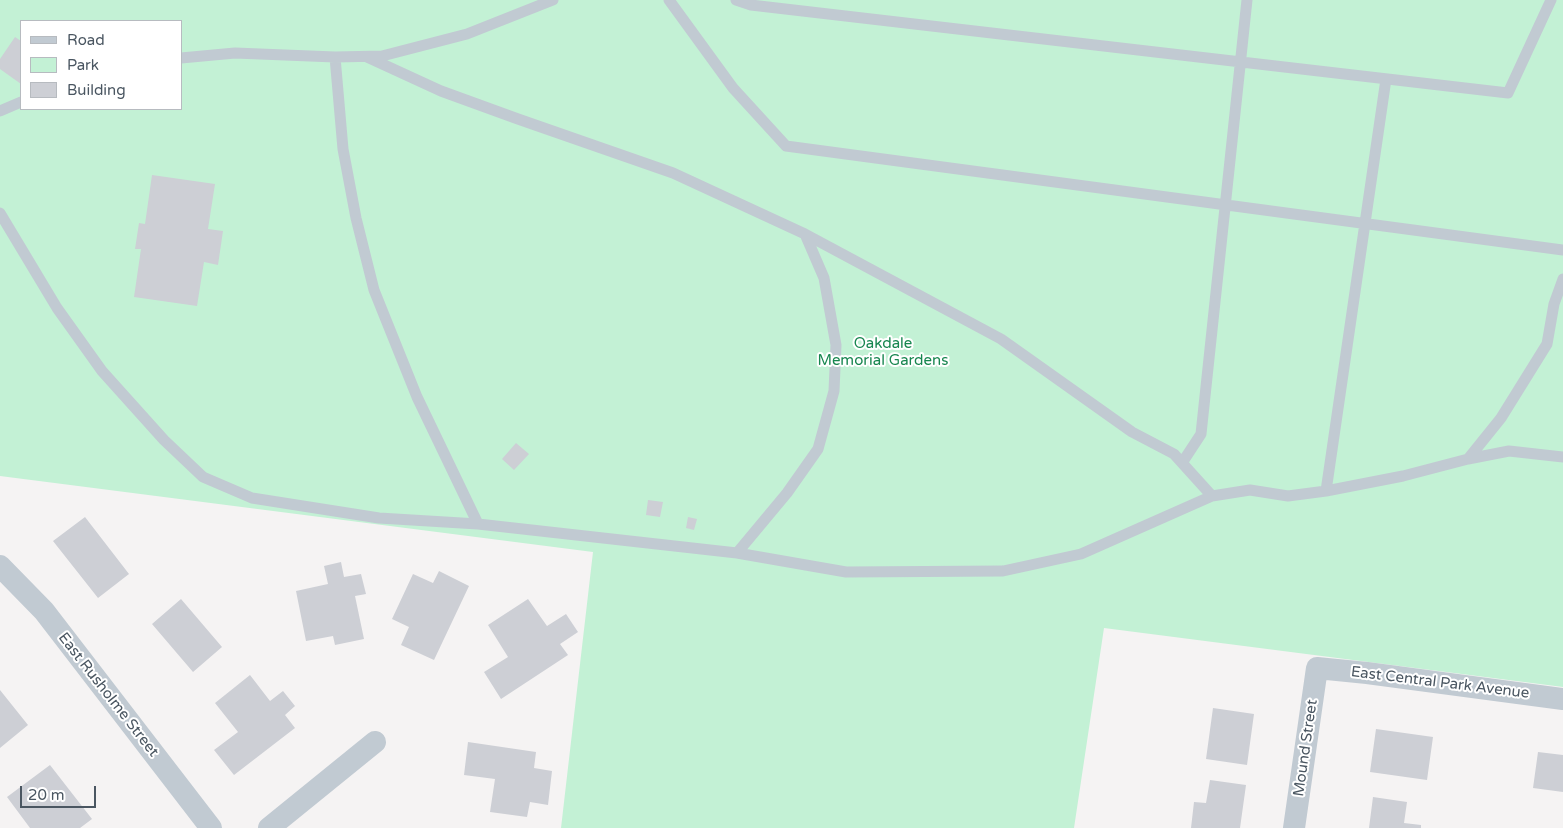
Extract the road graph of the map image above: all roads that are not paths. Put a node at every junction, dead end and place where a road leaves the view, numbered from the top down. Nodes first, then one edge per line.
1 (553, 0) edge
2 (669, 0) edge
3 (736, 0) edge
4 (1247, 0) edge
5 (1551, 0) edge
6 (334, 57) junction
7 (367, 57) junction
8 (182, 58) edge
9 (1241, 62) junction
10 (1386, 79) junction
11 (20, 102) edge
12 (0, 111) edge
13 (1225, 205) junction
14 (0, 213) edge
15 (1365, 223) junction
16 (804, 234) junction
17 (1563, 250) edge
18 (1563, 279) edge
19 (1563, 457) edge
20 (1468, 459) junction
21 (1182, 463) junction
22 (1326, 491) junction
23 (1212, 496) junction
24 (478, 524) junction
25 (737, 553) junction
26 (0, 566) edge
27 (1317, 668) joint
28 (1563, 699) edge
29 (375, 742) dead end
30 (211, 828) edge
31 (269, 828) edge
32 (1294, 828) edge

1 - 7 lane
2 - 13 lane
3 - 9 lane
4 - 9 lane
5 - 10 lane
6 - 7 lane
6 - 8 lane
6 - 24 lane
7 - 16 lane
9 - 10 lane
9 - 13 lane
10 - 15 lane
11 - 12 lane
13 - 15 lane
13 - 21 lane
14 - 24 lane
15 - 17 lane
15 - 22 lane
16 - 21 lane
16 - 25 lane
18 - 20 lane
19 - 20 lane
20 - 22 lane
21 - 23 lane
22 - 23 lane
23 - 25 lane
24 - 25 lane
26 - 30 street, East Rusholme Street
27 - 28 street, East Central Park Avenue
27 - 32 street, Mound Street
29 - 31 street

